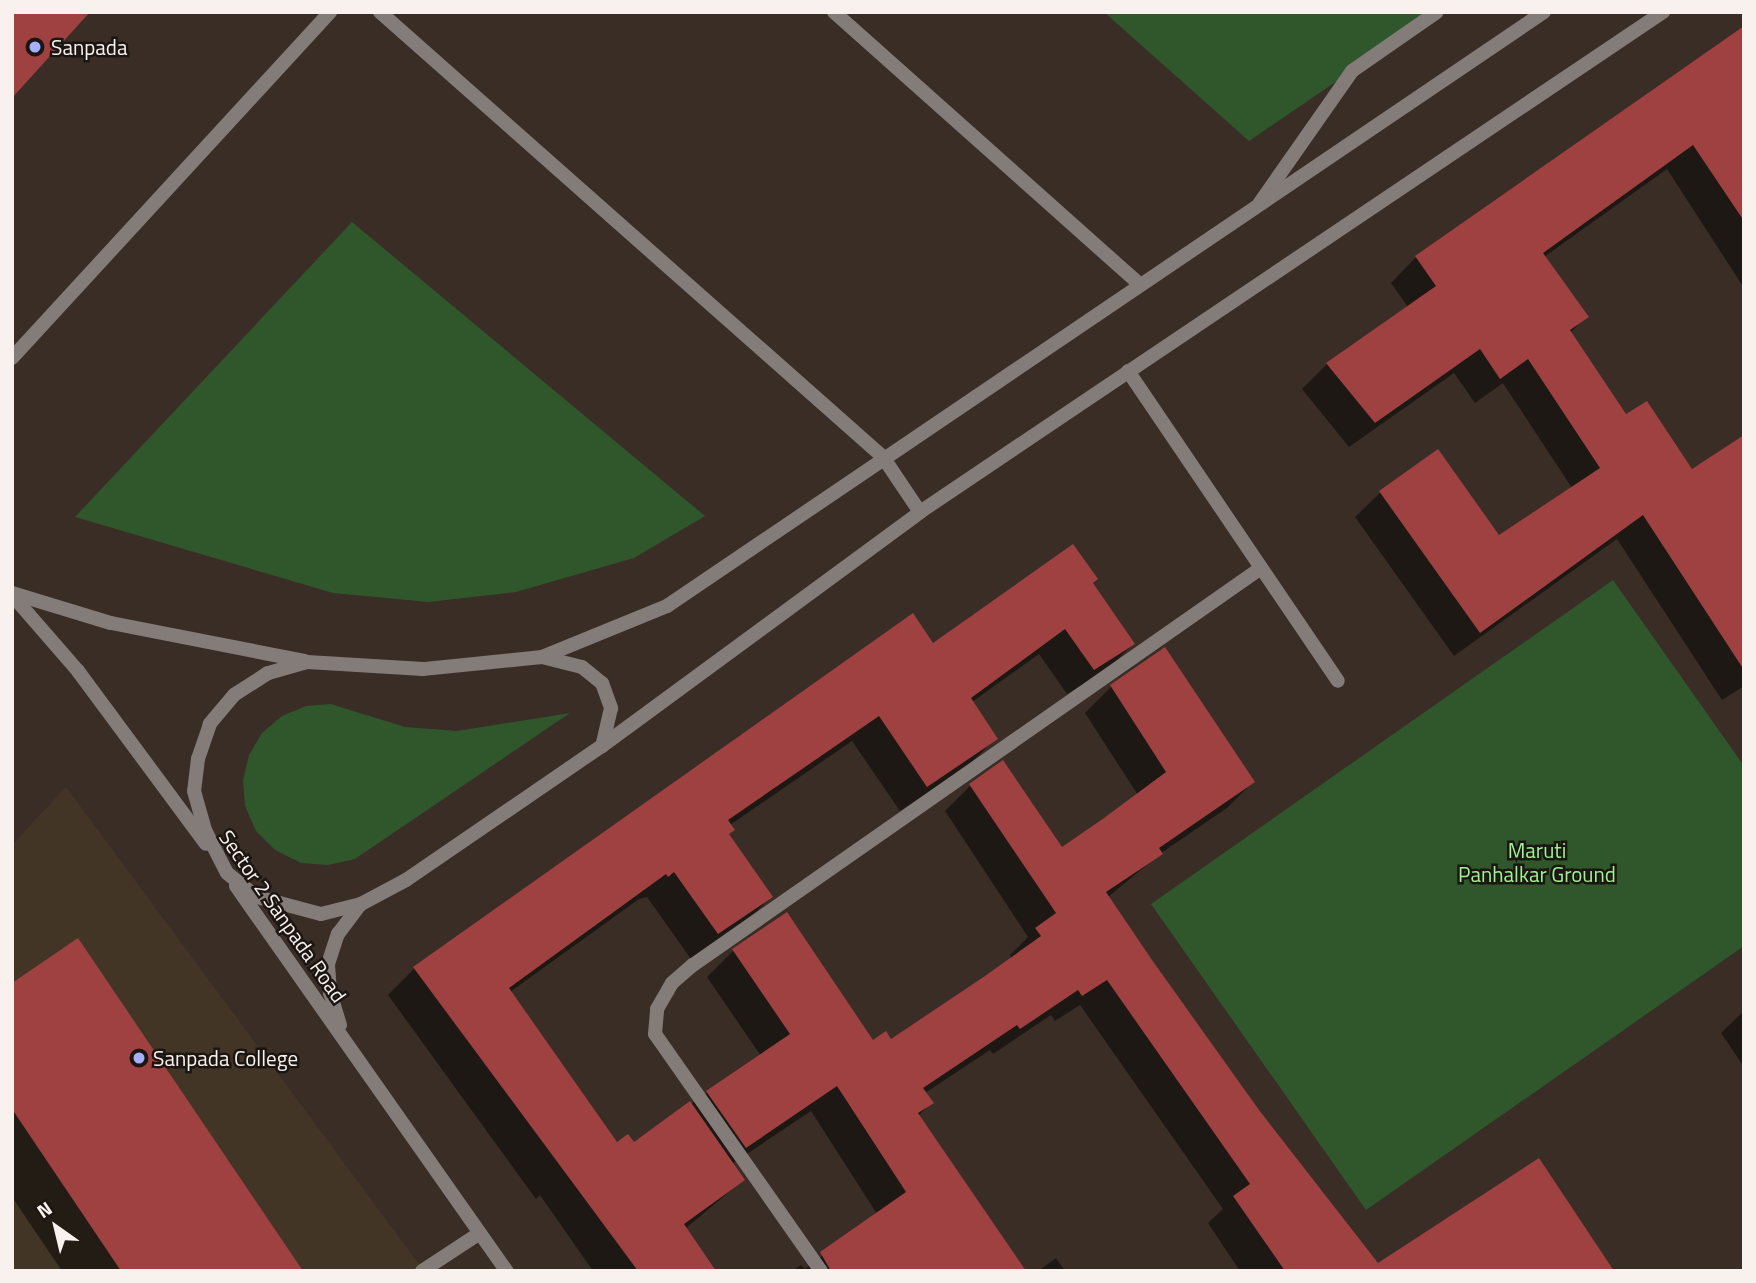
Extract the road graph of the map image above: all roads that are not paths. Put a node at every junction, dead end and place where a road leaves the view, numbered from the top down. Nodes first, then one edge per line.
1 (330, 12) edge
2 (380, 12) edge
3 (834, 12) edge
4 (1437, 12) edge
5 (1544, 12) edge
6 (1663, 12) edge
7 (1259, 204) junction
8 (1139, 284) junction
9 (12, 358) edge
10 (1128, 371) junction
11 (883, 457) junction
12 (920, 512) junction
13 (1261, 568) junction
14 (12, 594) edge
15 (542, 657) junction
16 (307, 662) junction
17 (1338, 681) dead end
18 (602, 746) junction
19 (227, 873) junction
20 (361, 904) junction
21 (344, 1040) junction
22 (480, 1233) junction
23 (422, 1271) edge
24 (507, 1271) edge
25 (821, 1271) edge

1 - 9 street
2 - 11 street
3 - 8 street
4 - 7 street
5 - 7 street
6 - 10 street
7 - 8 street
8 - 11 street
10 - 12 street
10 - 13 street
11 - 12 street
11 - 15 street
12 - 18 street
13 - 17 street
13 - 25 street
14 - 16 street
14 - 19 street, Sector 2 Sanpada Road
15 - 16 street
15 - 18 street
16 - 19 street
18 - 20 street
19 - 20 street
19 - 21 street, Sector 2 Sanpada Road
20 - 21 street
21 - 22 street, Sector 2 Sanpada Road
22 - 23 street
22 - 24 street, Sector 2 Sanpada Road

